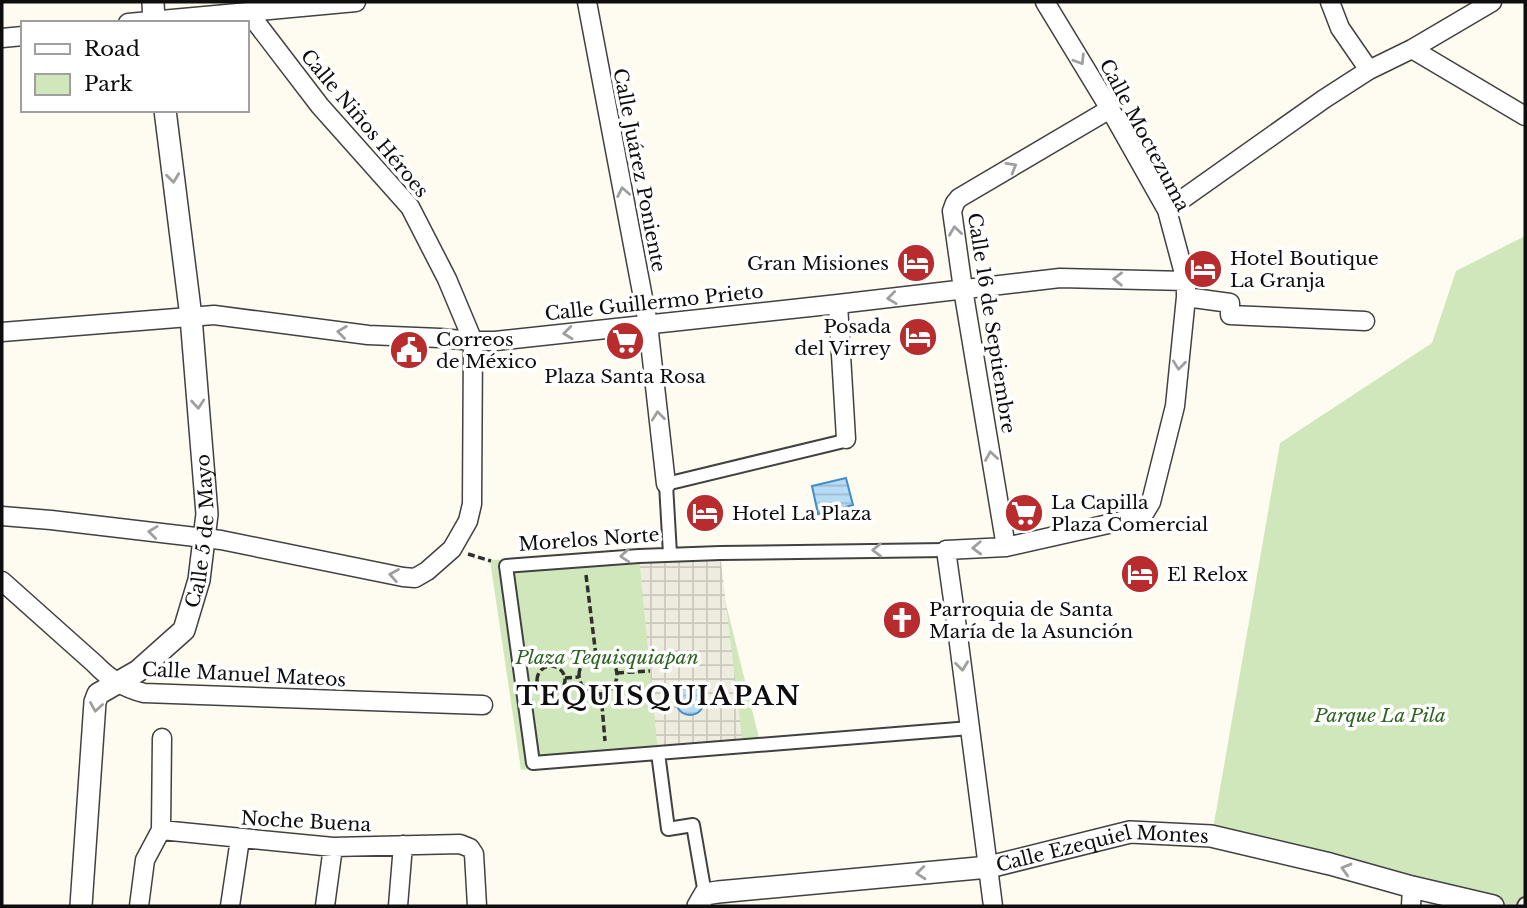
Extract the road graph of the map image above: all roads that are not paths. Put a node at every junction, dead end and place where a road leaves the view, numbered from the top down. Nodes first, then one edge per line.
1 (356, 2) edge
2 (587, 2) edge
3 (1045, 2) edge
4 (1330, 2) edge
5 (1492, 2) edge
6 (248, 12) junction
7 (154, 15) edge
8 (134, 21) edge
9 (21, 36) edge
10 (2, 38) edge
11 (1412, 49) junction
12 (1369, 70) junction
13 (1110, 109) junction
14 (165, 112) edge
15 (1525, 116) edge
16 (1167, 210) junction
17 (963, 289) junction
18 (1186, 289) junction
19 (838, 304) junction
20 (191, 317) junction
21 (1365, 321) dead end
22 (648, 324) junction
23 (2, 332) edge
24 (473, 341) junction
25 (846, 439) joint
26 (666, 484) junction
27 (2, 516) edge
28 (204, 538) junction
29 (1006, 547) junction
30 (946, 550) junction
31 (670, 554) junction
32 (2, 581) edge
33 (117, 682) junction
34 (483, 705) dead end
35 (970, 727) junction
36 (162, 738) dead end
37 (658, 753) junction
38 (161, 830) junction
39 (240, 839) junction
40 (402, 845) junction
41 (334, 847) junction
42 (989, 867) junction
43 (1411, 897) edge
44 (702, 900) edge
45 (82, 906) edge
46 (139, 906) edge
47 (230, 906) edge
48 (325, 906) edge
49 (398, 906) edge
50 (477, 906) edge
51 (993, 906) edge
52 (1493, 906) edge

1 - 6 street
22 -> 2 street, Calle Juárez Poniente
3 -> 13 street, Calle Moctezuma
4 - 12 street
5 - 11 street
6 - 7 street
6 - 24 street, Calle Niños Héroes
7 - 8 street
9 - 10 street
11 - 12 street
11 - 15 street
12 - 16 street
13 - 16 street, Calle Moctezuma
17 -> 13 street, Calle 16 de Septiembre
14 -> 20 street, Calle 5 de Mayo
16 - 18 street, Calle Moctezuma
18 -> 17 street, Calle Guillermo Prieto
17 -> 19 street, Calle Guillermo Prieto
29 -> 17 street, Calle 16 de Septiembre
18 - 21 street, Calle Guillermo Prieto
18 -> 29 street
19 - 22 street, Calle Guillermo Prieto
19 - 25 street
20 - 23 street, Calle Guillermo Prieto
24 -> 20 street, Calle Guillermo Prieto
20 -> 28 street, Calle 5 de Mayo
22 -> 24 street, Calle Guillermo Prieto
26 -> 22 street, Calle Juárez Poniente
24 -> 28 street, Calle Niños Héroes
25 - 26 street
26 - 31 street, Calle Juárez Poniente
28 -> 27 street
28 - 33 street, Calle 5 de Mayo
29 -> 30 street
30 -> 31 street, Morelos Norte
30 -> 35 street
31 -> 37 street, Morelos Norte
32 - 33 street, Calle Manuel Mateos
33 - 34 street, Calle Manuel Mateos
33 -> 45 street, Calle 5 de Mayo
35 - 37 street
35 - 42 street
36 - 38 street
37 - 44 street
38 - 39 street, Noche Buena
38 - 46 street
39 - 41 street, Noche Buena
39 - 47 street
40 - 41 street, Noche Buena
40 - 49 street
40 - 50 street, Noche Buena
41 - 48 street
43 -> 42 street, Calle Ezequiel Montes
42 -> 44 street, Calle Ezequiel Montes
42 - 51 street
43 - 52 street, Calle Ezequiel Montes

